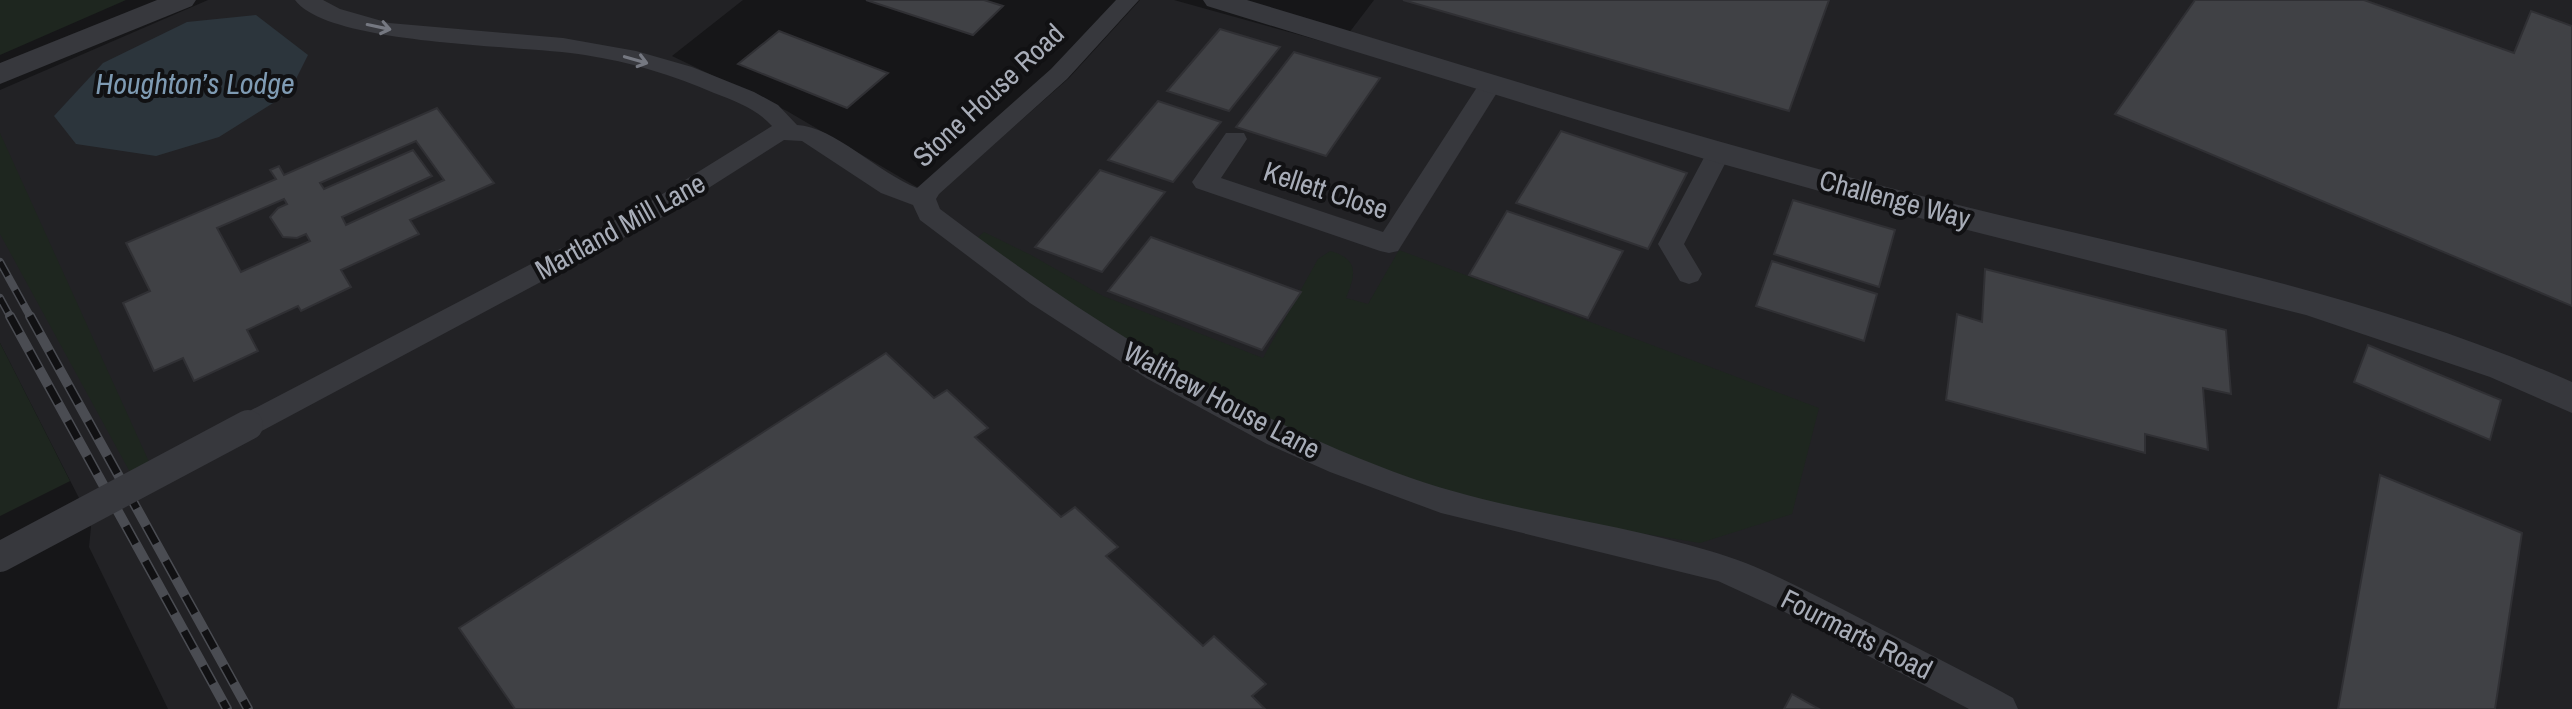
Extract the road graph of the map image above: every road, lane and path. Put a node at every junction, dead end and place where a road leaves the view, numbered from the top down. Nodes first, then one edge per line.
1 (182, 0) edge
2 (306, 0) edge
3 (1128, 0) edge
4 (1217, 0) edge
5 (0, 74) edge
6 (1491, 83) junction
7 (788, 130) junction
8 (1235, 139) dead end
9 (1719, 152) junction
10 (923, 199) junction
11 (1689, 274) dead end
12 (2572, 398) edge
13 (0, 557) edge
14 (1711, 565) joint
15 (2001, 709) edge

1 - 5 street
2 -> 7 street
3 - 10 street, Stone House Road
4 - 6 street, Challenge Way
6 - 8 street, Kellett Close
6 - 9 street, Challenge Way
7 - 10 street, Walthew House Lane
7 - 13 street, Martland Mill Lane, bridge
9 - 11 street
9 - 12 street, Challenge Way
10 - 14 street, Walthew House Lane
14 - 15 street, Fourmarts Road

